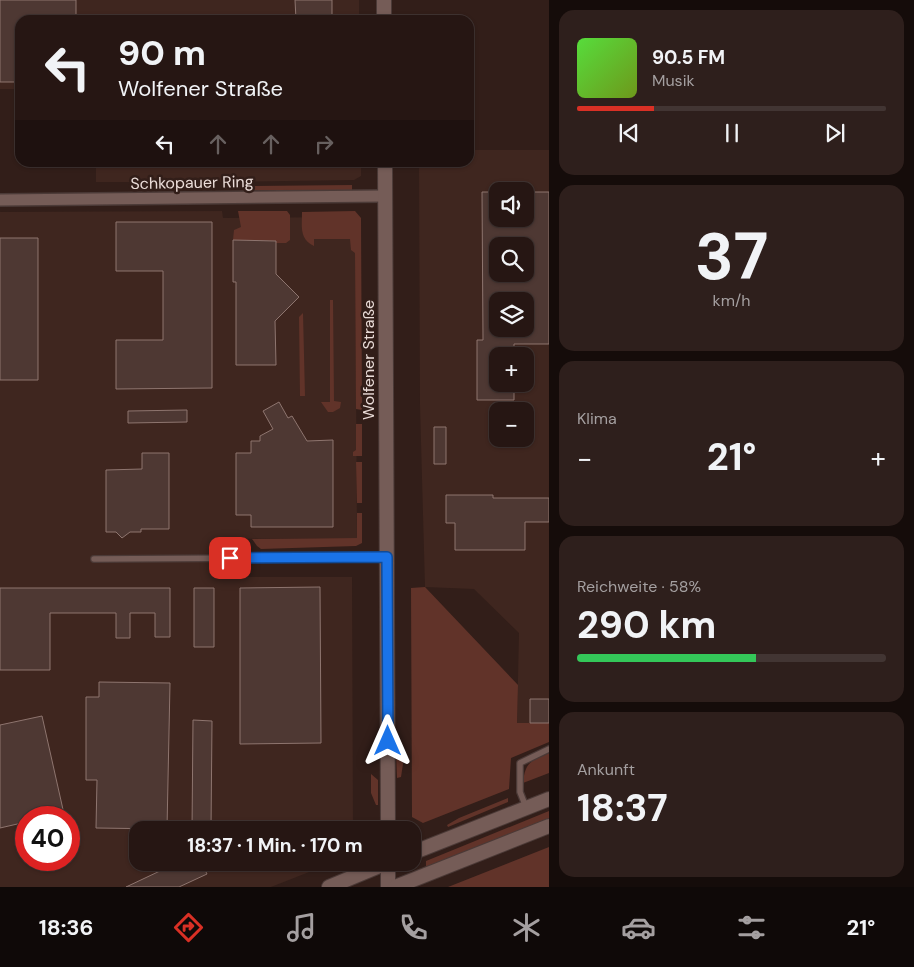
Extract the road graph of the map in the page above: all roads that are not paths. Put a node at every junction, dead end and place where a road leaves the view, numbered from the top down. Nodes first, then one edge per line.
1 (384, 0) edge
2 (384, 15) edge
3 (385, 167) edge
4 (385, 196) junction
5 (0, 200) edge
6 (387, 557) junction
7 (94, 559) dead end
8 (549, 749) edge
9 (549, 799) edge
10 (526, 807) junction
11 (388, 821) edge
12 (549, 826) edge
13 (421, 849) edge
14 (368, 871) edge
15 (388, 871) edge
16 (329, 887) edge
17 (388, 887) edge
18 (395, 887) edge

1 - 2 street
3 - 4 street, Wolfener Straße
4 - 5 street, Schkopauer Ring
4 - 6 street, Wolfener Straße
6 - 7 lane
6 - 11 street, Wolfener Straße
8 - 10 lane
9 - 10 street
10 - 13 street
12 - 18 street
14 - 16 street
15 - 17 street

